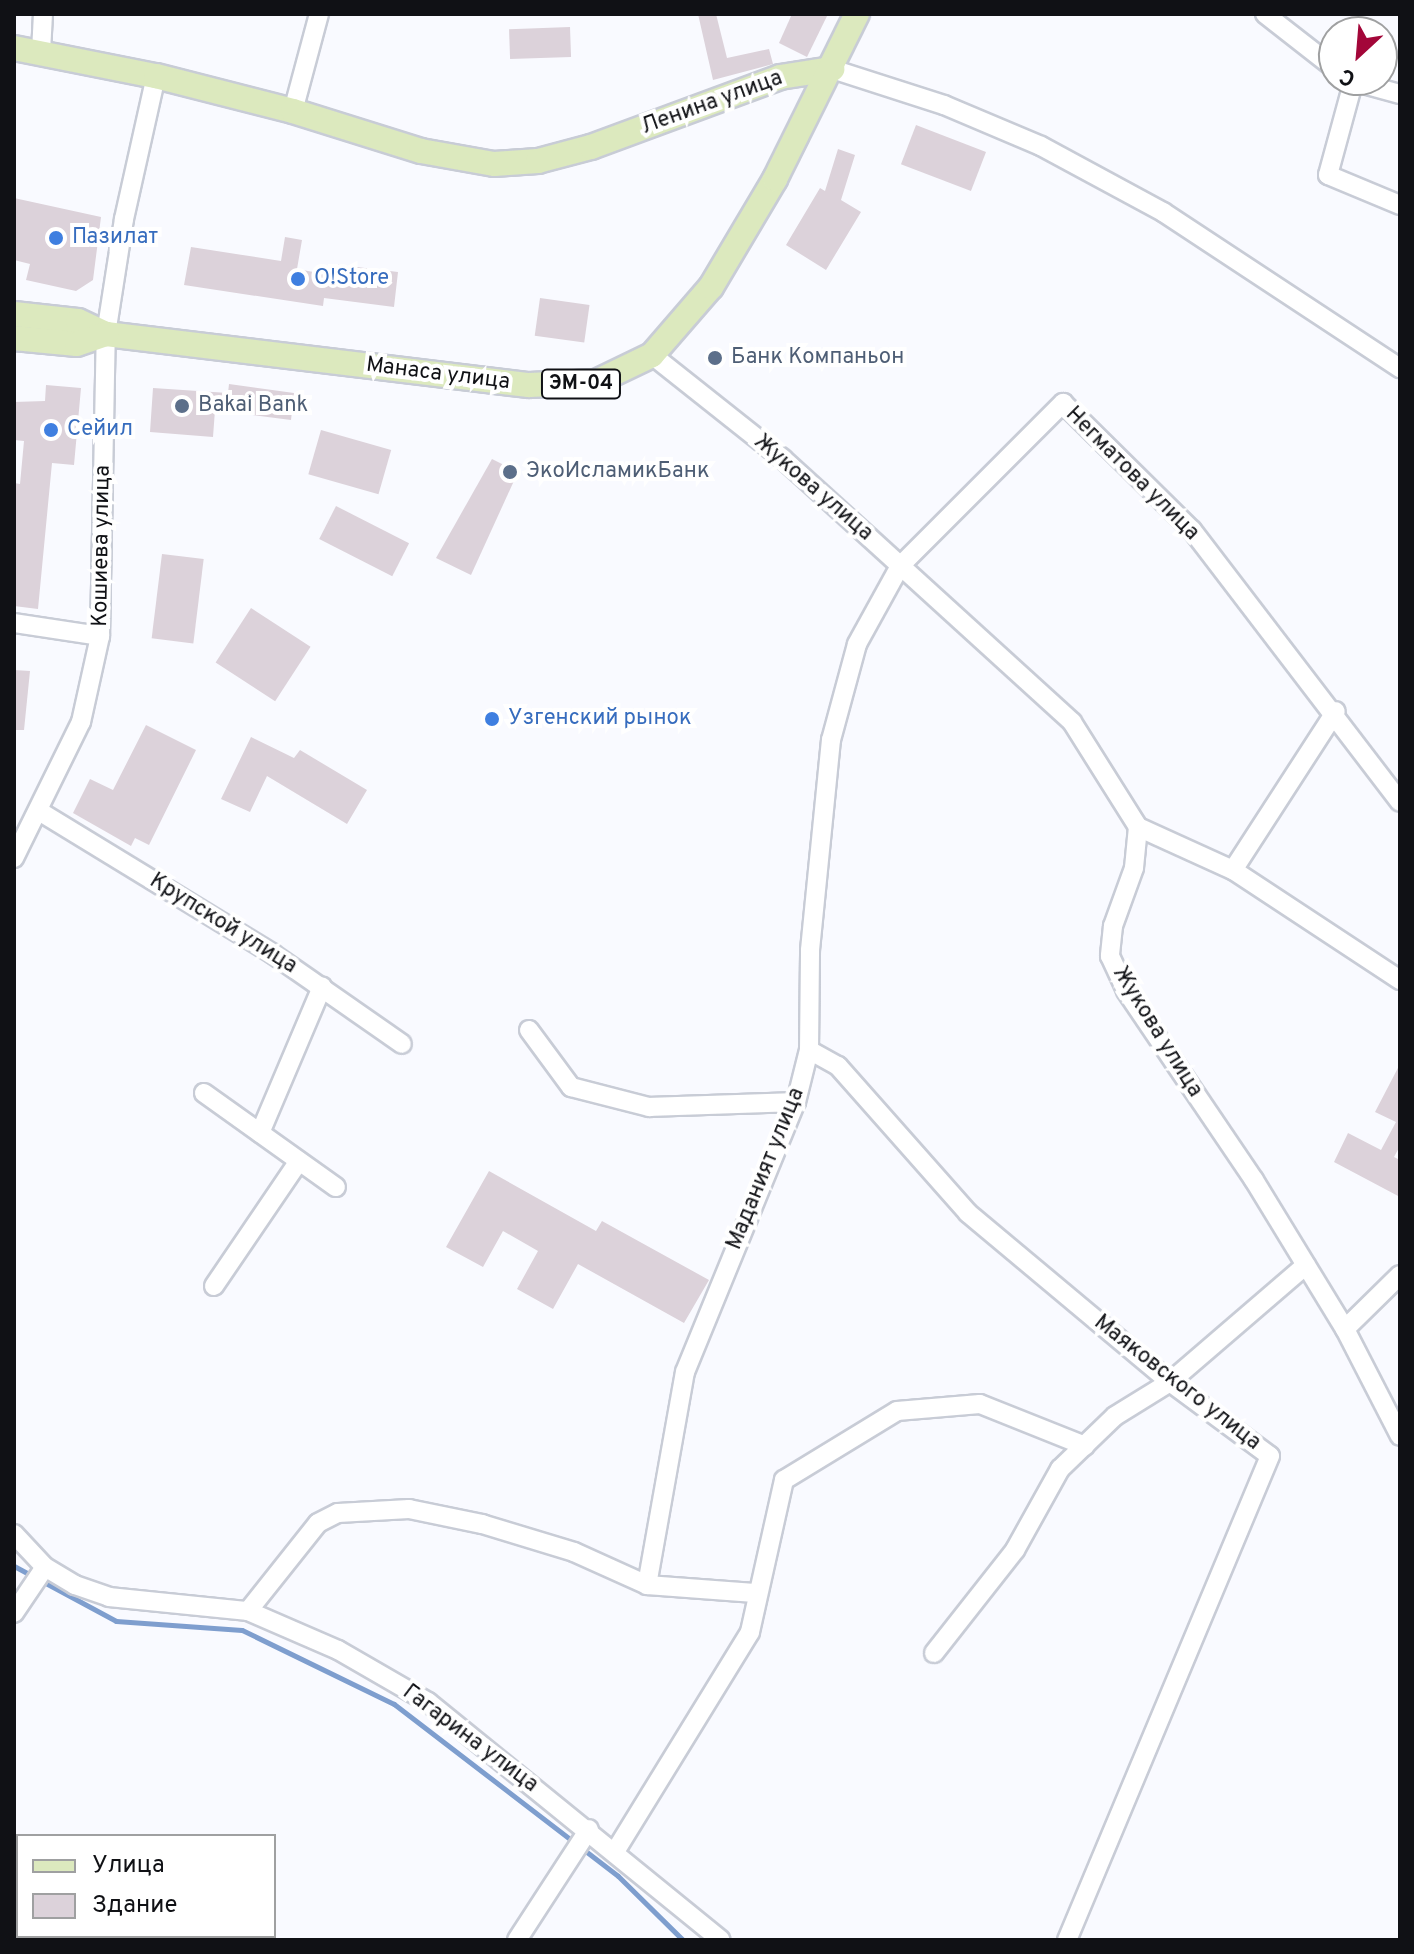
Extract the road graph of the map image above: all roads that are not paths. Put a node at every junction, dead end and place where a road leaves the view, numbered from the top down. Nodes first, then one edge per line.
1 (43, 14) edge
2 (319, 14) edge
3 (857, 14) edge
4 (1265, 14) edge
5 (14, 48) edge
6 (41, 52) junction
7 (1318, 55) edge
8 (832, 69) junction
9 (156, 76) junction
10 (1348, 96) edge
11 (293, 111) junction
12 (1400, 205) edge
13 (14, 314) edge
14 (106, 334) junction
15 (14, 338) edge
16 (652, 355) junction
17 (1400, 368) edge
18 (900, 566) junction
19 (14, 623) edge
20 (100, 636) junction
21 (1336, 711) junction
22 (1400, 802) edge
23 (39, 811) junction
24 (1138, 827) junction
25 (14, 858) edge
26 (1233, 870) junction
27 (1400, 980) edge
28 (322, 987) junction
29 (529, 1030) dead end
30 (402, 1044) dead end
31 (809, 1050) junction
32 (204, 1093) dead end
33 (796, 1102) junction
34 (260, 1133) junction
35 (299, 1161) junction
36 (336, 1187) dead end
37 (1306, 1265) junction
38 (1400, 1275) edge
39 (214, 1286) dead end
40 (1345, 1329) junction
41 (1170, 1382) junction
42 (1400, 1436) edge
43 (1085, 1446) junction
44 (14, 1534) edge
45 (45, 1567) junction
46 (647, 1585) junction
47 (755, 1593) junction
48 (248, 1611) junction
49 (14, 1613) edge
50 (934, 1653) dead end
51 (589, 1829) junction
52 (616, 1850) junction
53 (517, 1940) edge
54 (721, 1940) edge
55 (1067, 1940) edge

1 - 6 street
2 - 11 street
3 - 8 main road, Манаса улица / ЭМ-04
4 - 7 street
5 - 6 main road, Ленина улица
6 - 9 main road, Ленина улица
8 - 11 main road, Ленина улица
8 - 16 main road, Манаса улица / ЭМ-04
8 - 17 street, Ленина улица
9 - 11 main road, Ленина улица
9 - 14 street, Кошиева улица
10 - 12 street
13 - 14 main road, Манаса улица / ЭМ-04
14 - 15 main road, Манаса улица / ЭМ-04
14 - 16 main road, Манаса улица / ЭМ-04
14 - 20 street, Кошиева улица
16 - 18 street, Жукова улица
18 - 21 street, Негматова улица
18 - 24 street, Жукова улица
18 - 31 street, Маданият улица
19 - 20 street
20 - 23 street, Кошиева улица
21 - 22 street, Негматова улица
21 - 26 street
23 - 25 street, Кошиева улица
23 - 28 street, Крупской улица
24 - 26 street
24 - 37 street, Жукова улица
26 - 27 street
28 - 30 street, Крупской улица
28 - 34 street
29 - 33 street
31 - 33 street, Маданият улица
31 - 41 street, Маяковского улица
32 - 34 street
33 - 46 street, Маданият улица
34 - 35 street
35 - 36 street
35 - 39 street
37 - 40 street, Жукова улица
37 - 41 street
38 - 40 street
40 - 42 street, Жукова улица
41 - 43 street
41 - 55 street, Маяковского улица
43 - 47 street
43 - 50 street
44 - 45 street, Гагарина улица
45 - 48 street, Гагарина улица
45 - 49 street
46 - 47 street
46 - 48 street
47 - 52 street
48 - 51 street, Гагарина улица
51 - 52 street, Гагарина улица
51 - 53 street
52 - 54 street, Гагарина улица

